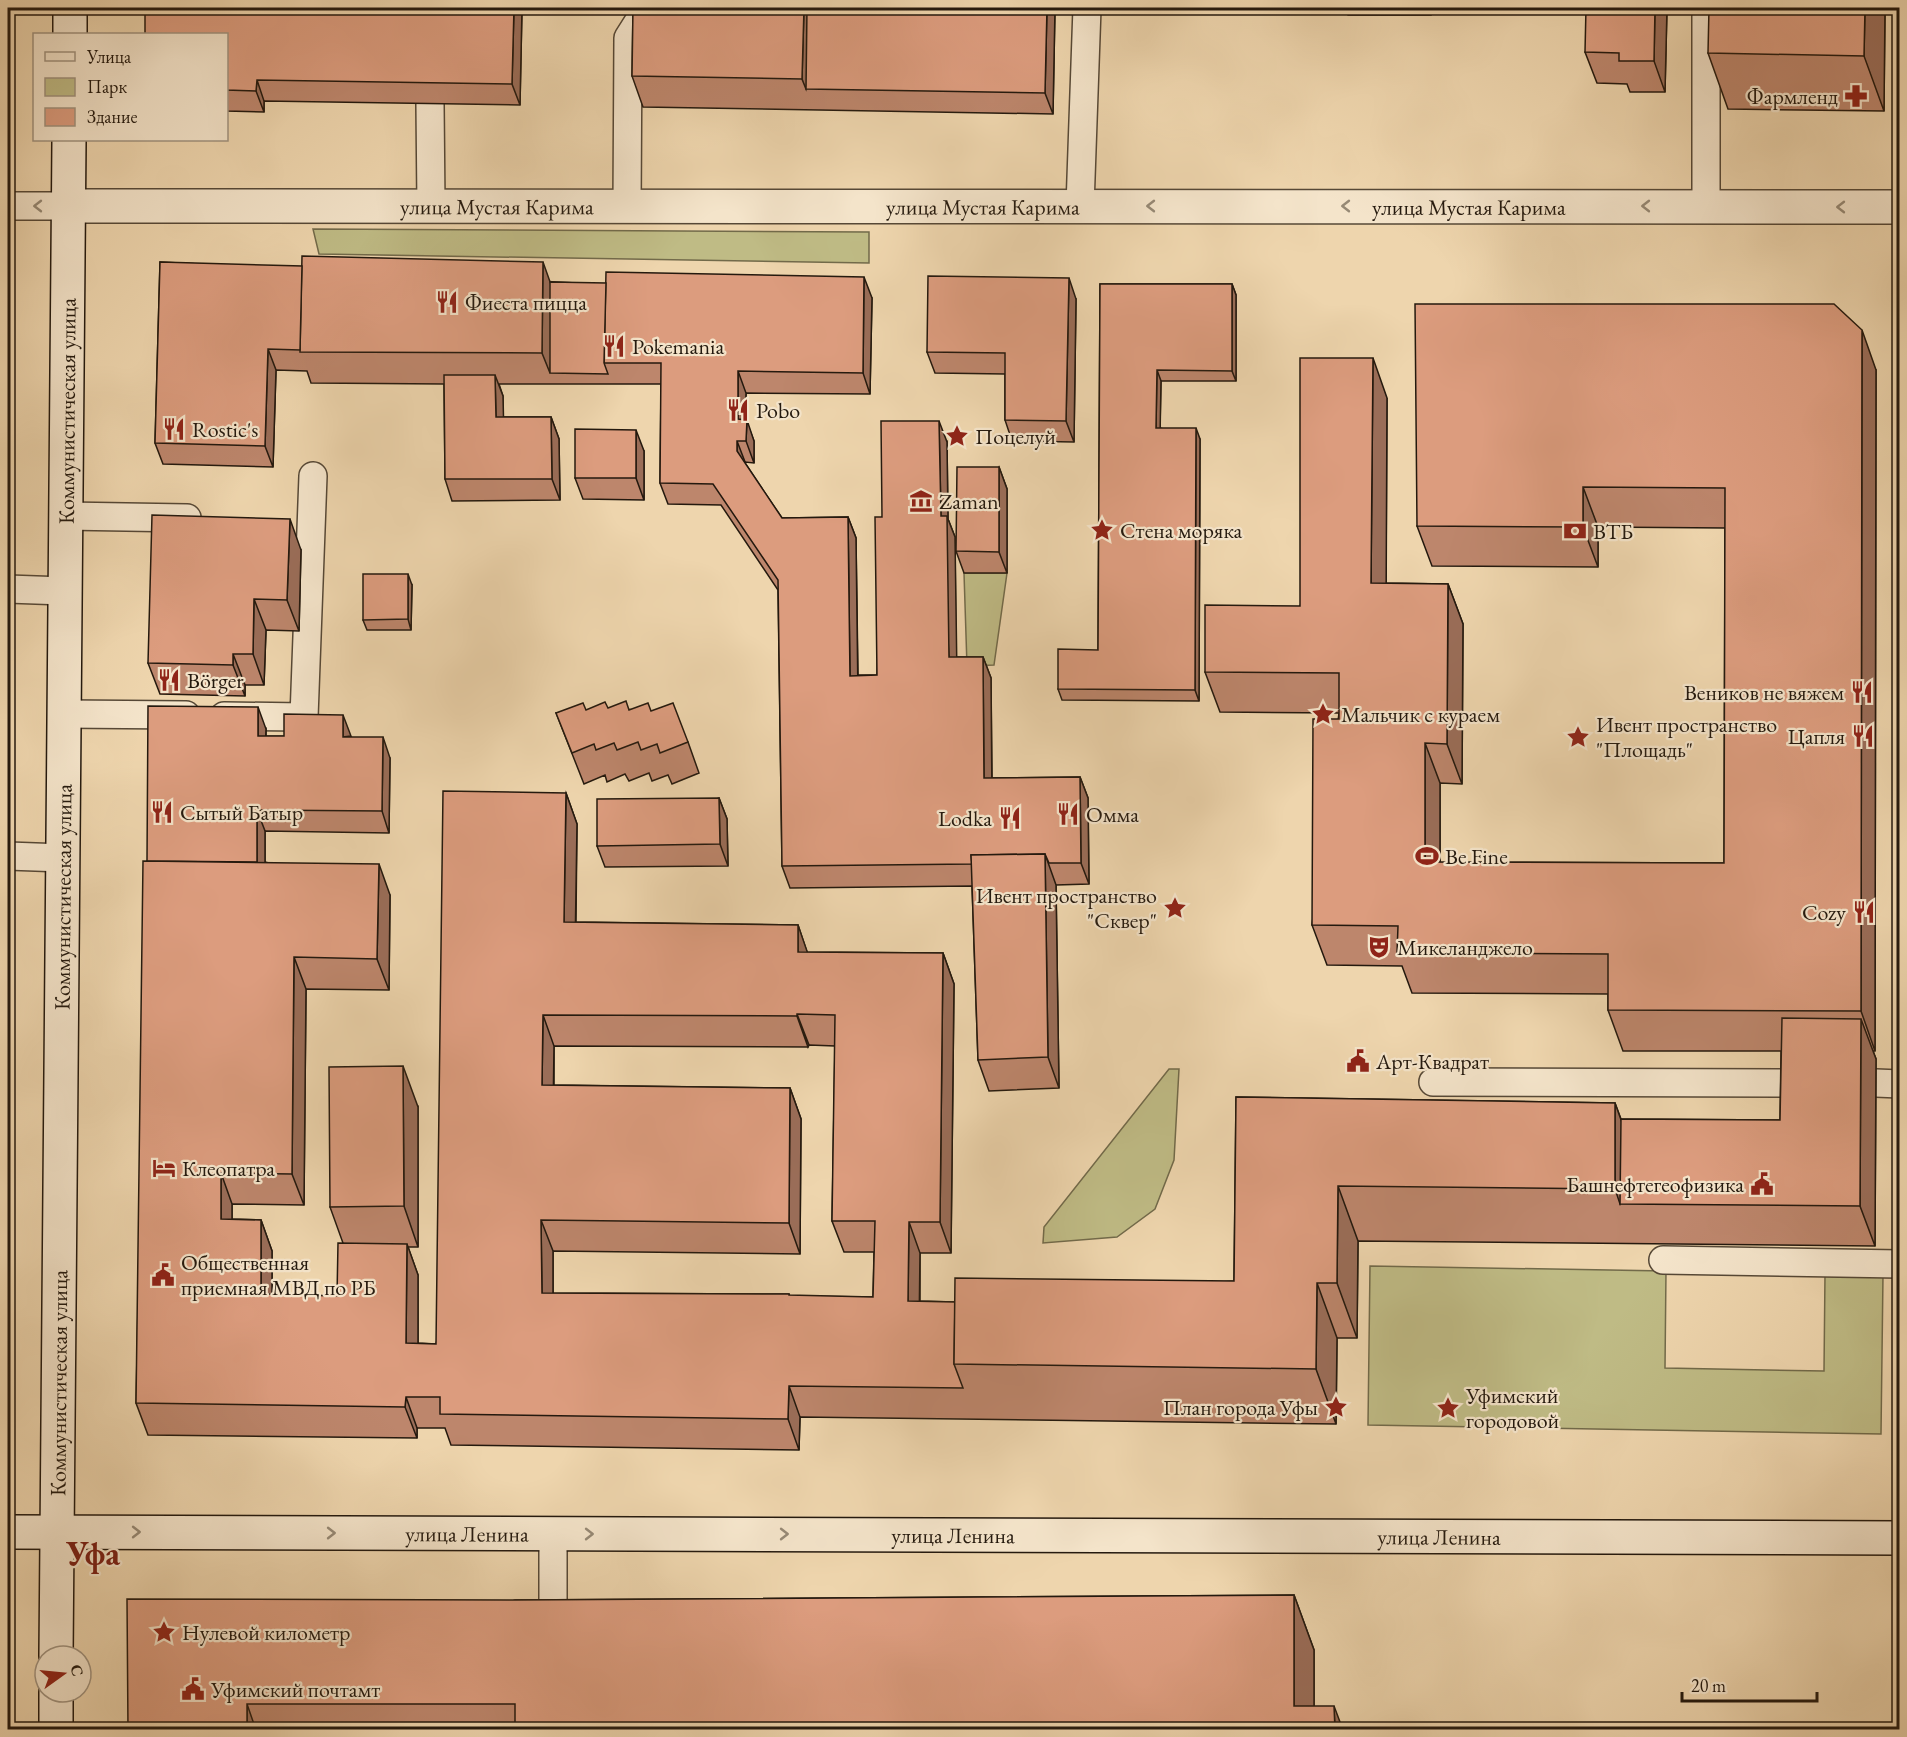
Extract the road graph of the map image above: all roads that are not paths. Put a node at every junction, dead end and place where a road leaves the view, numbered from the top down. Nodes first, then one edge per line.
1 (70, 8) edge
2 (646, 8) edge
3 (1087, 8) edge
4 (1706, 8) edge
5 (70, 33) edge
6 (430, 104) edge
7 (69, 141) edge
8 (8, 206) edge
9 (68, 206) junction
10 (431, 206) junction
11 (627, 206) junction
12 (1080, 206) junction
13 (1706, 207) junction
14 (1899, 207) edge
15 (313, 476) dead end
16 (65, 516) junction
17 (208, 519) edge
18 (8, 589) edge
19 (64, 591) junction
20 (64, 714) junction
21 (8, 856) edge
22 (63, 858) junction
23 (1432, 1082) dead end
24 (1796, 1083) edge
25 (1663, 1260) dead end
26 (1899, 1263) edge
27 (8, 1532) edge
28 (57, 1532) junction
29 (553, 1533) junction
30 (1899, 1538) edge
31 (56, 1644) edge
32 (554, 1653) edge
33 (56, 1704) edge
34 (56, 1730) edge

1 - 5 main road
2 - 11 lane
3 - 12 lane
4 - 13 lane
6 - 10 lane
7 - 9 main road, Коммунистическая улица
9 -> 8 lane
9 - 10 main road, улица Мустая Карима
9 - 16 main road, Коммунистическая улица
10 - 11 main road, улица Мустая Карима
11 - 12 main road, улица Мустая Карима
13 -> 12 main road, улица Мустая Карима
14 -> 13 main road, улица Мустая Карима
15 - 20 lane
16 - 17 lane
16 - 19 main road, Коммунистическая улица
18 - 19 lane
19 - 20 main road, Коммунистическая улица
20 - 22 main road, Коммунистическая улица
21 - 22 lane
22 - 28 main road, Коммунистическая улица
23 - 24 lane
25 - 26 lane
27 - 28 main road, улица Ленина
28 -> 29 main road, улица Ленина
28 - 31 main road, Коммунистическая улица
29 -> 30 main road, улица Ленина
29 - 32 lane
33 - 34 main road

